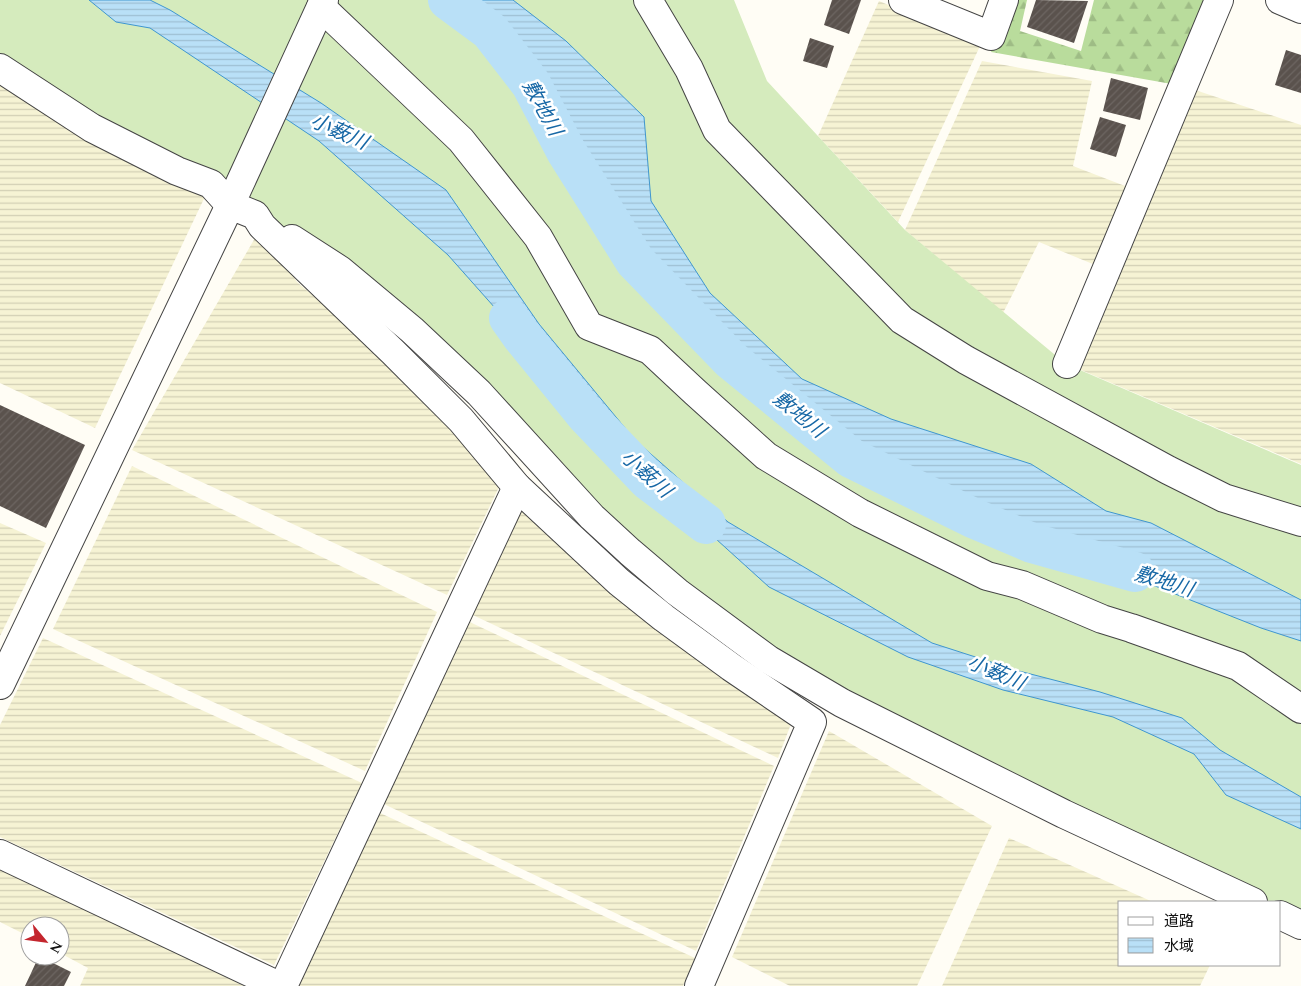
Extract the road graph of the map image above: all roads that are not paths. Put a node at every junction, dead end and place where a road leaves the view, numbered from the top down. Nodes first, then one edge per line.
1 (648, 0) edge
2 (902, 0) edge
3 (1004, 0) edge
4 (1219, 0) edge
5 (1280, 0) edge
6 (320, 8) edge
7 (1301, 9) edge
8 (0, 68) edge
9 (230, 205) junction
10 (255, 215) junction
11 (1066, 364) dead end
12 (517, 486) junction
13 (1301, 522) edge
14 (0, 685) edge
15 (1301, 709) edge
16 (0, 854) edge
17 (1250, 901) edge
18 (1281, 915) edge
19 (1301, 925) edge
20 (279, 986) edge
21 (283, 986) edge
22 (699, 986) edge

1 - 13 street
2 - 3 street
4 - 11 street
5 - 7 street
6 - 9 street
6 - 15 street
8 - 9 street
9 - 10 street
9 - 14 street
10 - 12 street
10 - 17 street
12 - 21 street
12 - 22 street
16 - 20 street
18 - 19 street

